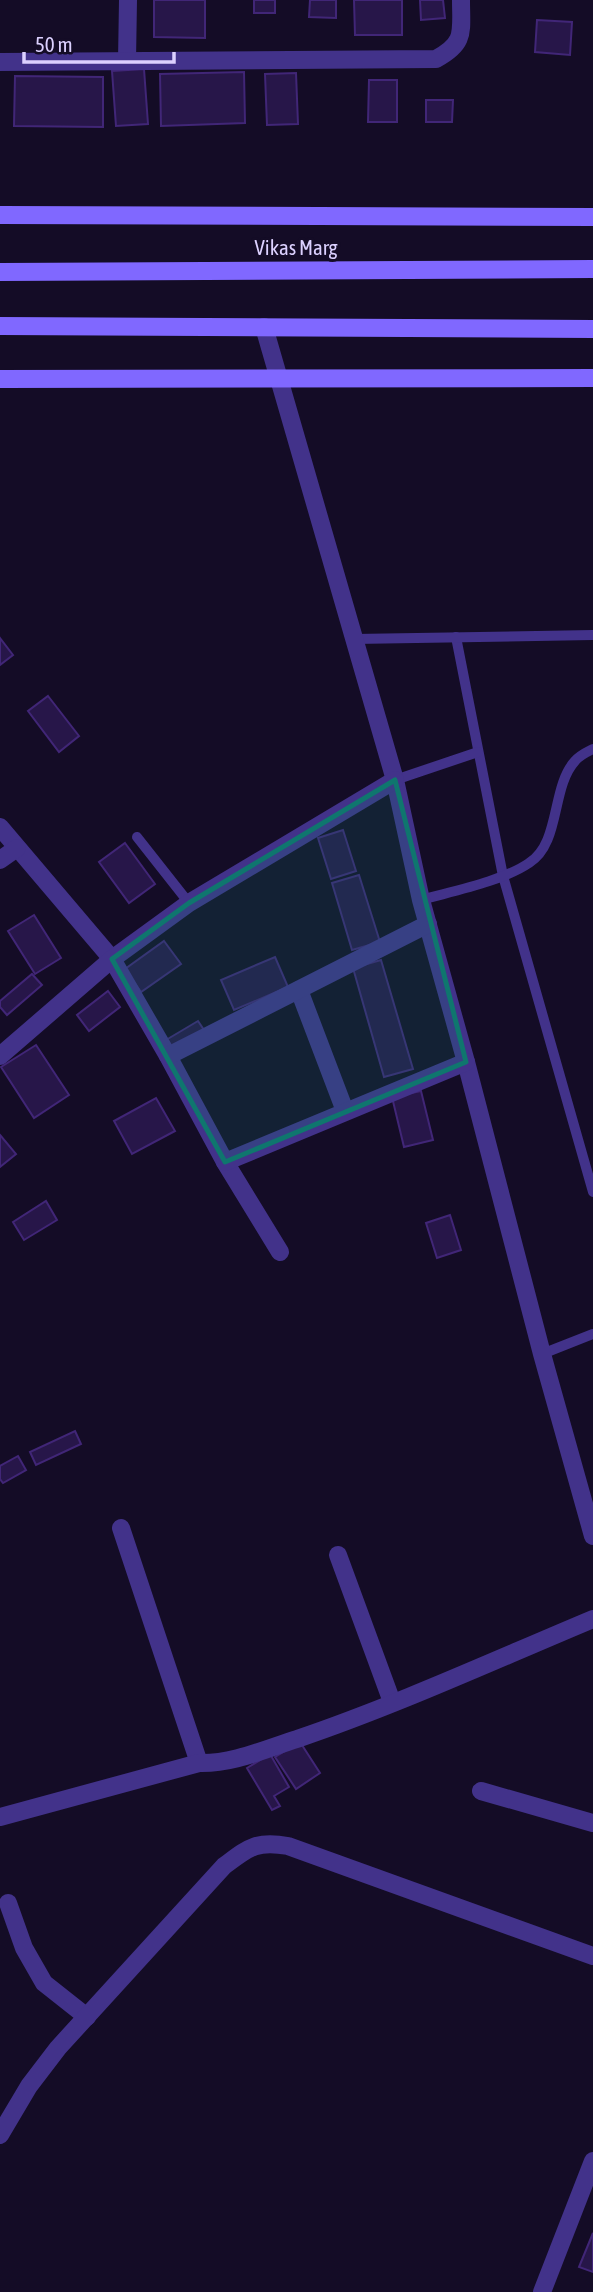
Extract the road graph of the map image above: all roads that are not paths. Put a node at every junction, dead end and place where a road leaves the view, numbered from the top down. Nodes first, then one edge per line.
1 (128, 0) edge
2 (461, 0) edge
3 (127, 61) junction
4 (0, 62) edge
5 (0, 215) edge
6 (593, 217) edge
7 (593, 270) edge
8 (0, 272) edge
9 (0, 326) edge
10 (264, 327) junction
11 (593, 329) edge
12 (277, 378) junction
13 (593, 378) edge
14 (0, 379) edge
15 (593, 635) edge
16 (456, 637) junction
17 (354, 639) junction
18 (593, 748) edge
19 (478, 752) junction
20 (395, 780) junction
21 (0, 827) edge
22 (137, 837) dead end
23 (17, 848) junction
24 (0, 860) edge
25 (503, 876) junction
26 (421, 900) junction
27 (189, 903) junction
28 (428, 923) junction
29 (112, 959) junction
30 (299, 990) junction
31 (0, 1056) edge
32 (168, 1056) junction
33 (466, 1062) junction
34 (345, 1111) junction
35 (225, 1162) junction
36 (593, 1192) edge
37 (280, 1252) dead end
38 (593, 1334) edge
39 (542, 1354) junction
40 (121, 1528) dead end
41 (593, 1536) edge
42 (338, 1555) dead end
43 (593, 1619) edge
44 (392, 1702) junction
45 (199, 1763) junction
46 (481, 1791) dead end
47 (0, 1817) edge
48 (593, 1823) edge
49 (8, 1903) dead end
50 (593, 1956) edge
51 (87, 2018) junction
52 (1, 2130) edge
53 (593, 2161) edge
54 (542, 2292) edge

1 - 3 street
2 - 3 street
3 - 4 street
5 - 6 main road
7 - 8 main road, Vikas Marg
9 - 10 main road
10 - 11 main road
10 - 12 street
12 - 13 main road
12 - 14 main road
12 - 17 street
15 - 16 lane
16 - 17 lane
16 - 19 lane
17 - 20 street
18 - 25 lane
19 - 20 lane
19 - 25 lane
20 - 26 street
20 - 27 street
21 - 23 street
22 - 27 lane
23 - 24 street
23 - 29 street
25 - 26 lane
25 - 36 lane
26 - 28 street
27 - 29 street
28 - 30 street
28 - 33 street
29 - 31 street
29 - 32 street
30 - 32 street
30 - 34 street
32 - 35 street
33 - 34 street
33 - 39 street
34 - 35 street
35 - 37 street
38 - 39 lane
39 - 41 street
40 - 45 street
42 - 44 street
43 - 44 street
44 - 45 street
45 - 47 street
46 - 48 street
49 - 51 street
50 - 51 street
51 - 52 street
53 - 54 street

